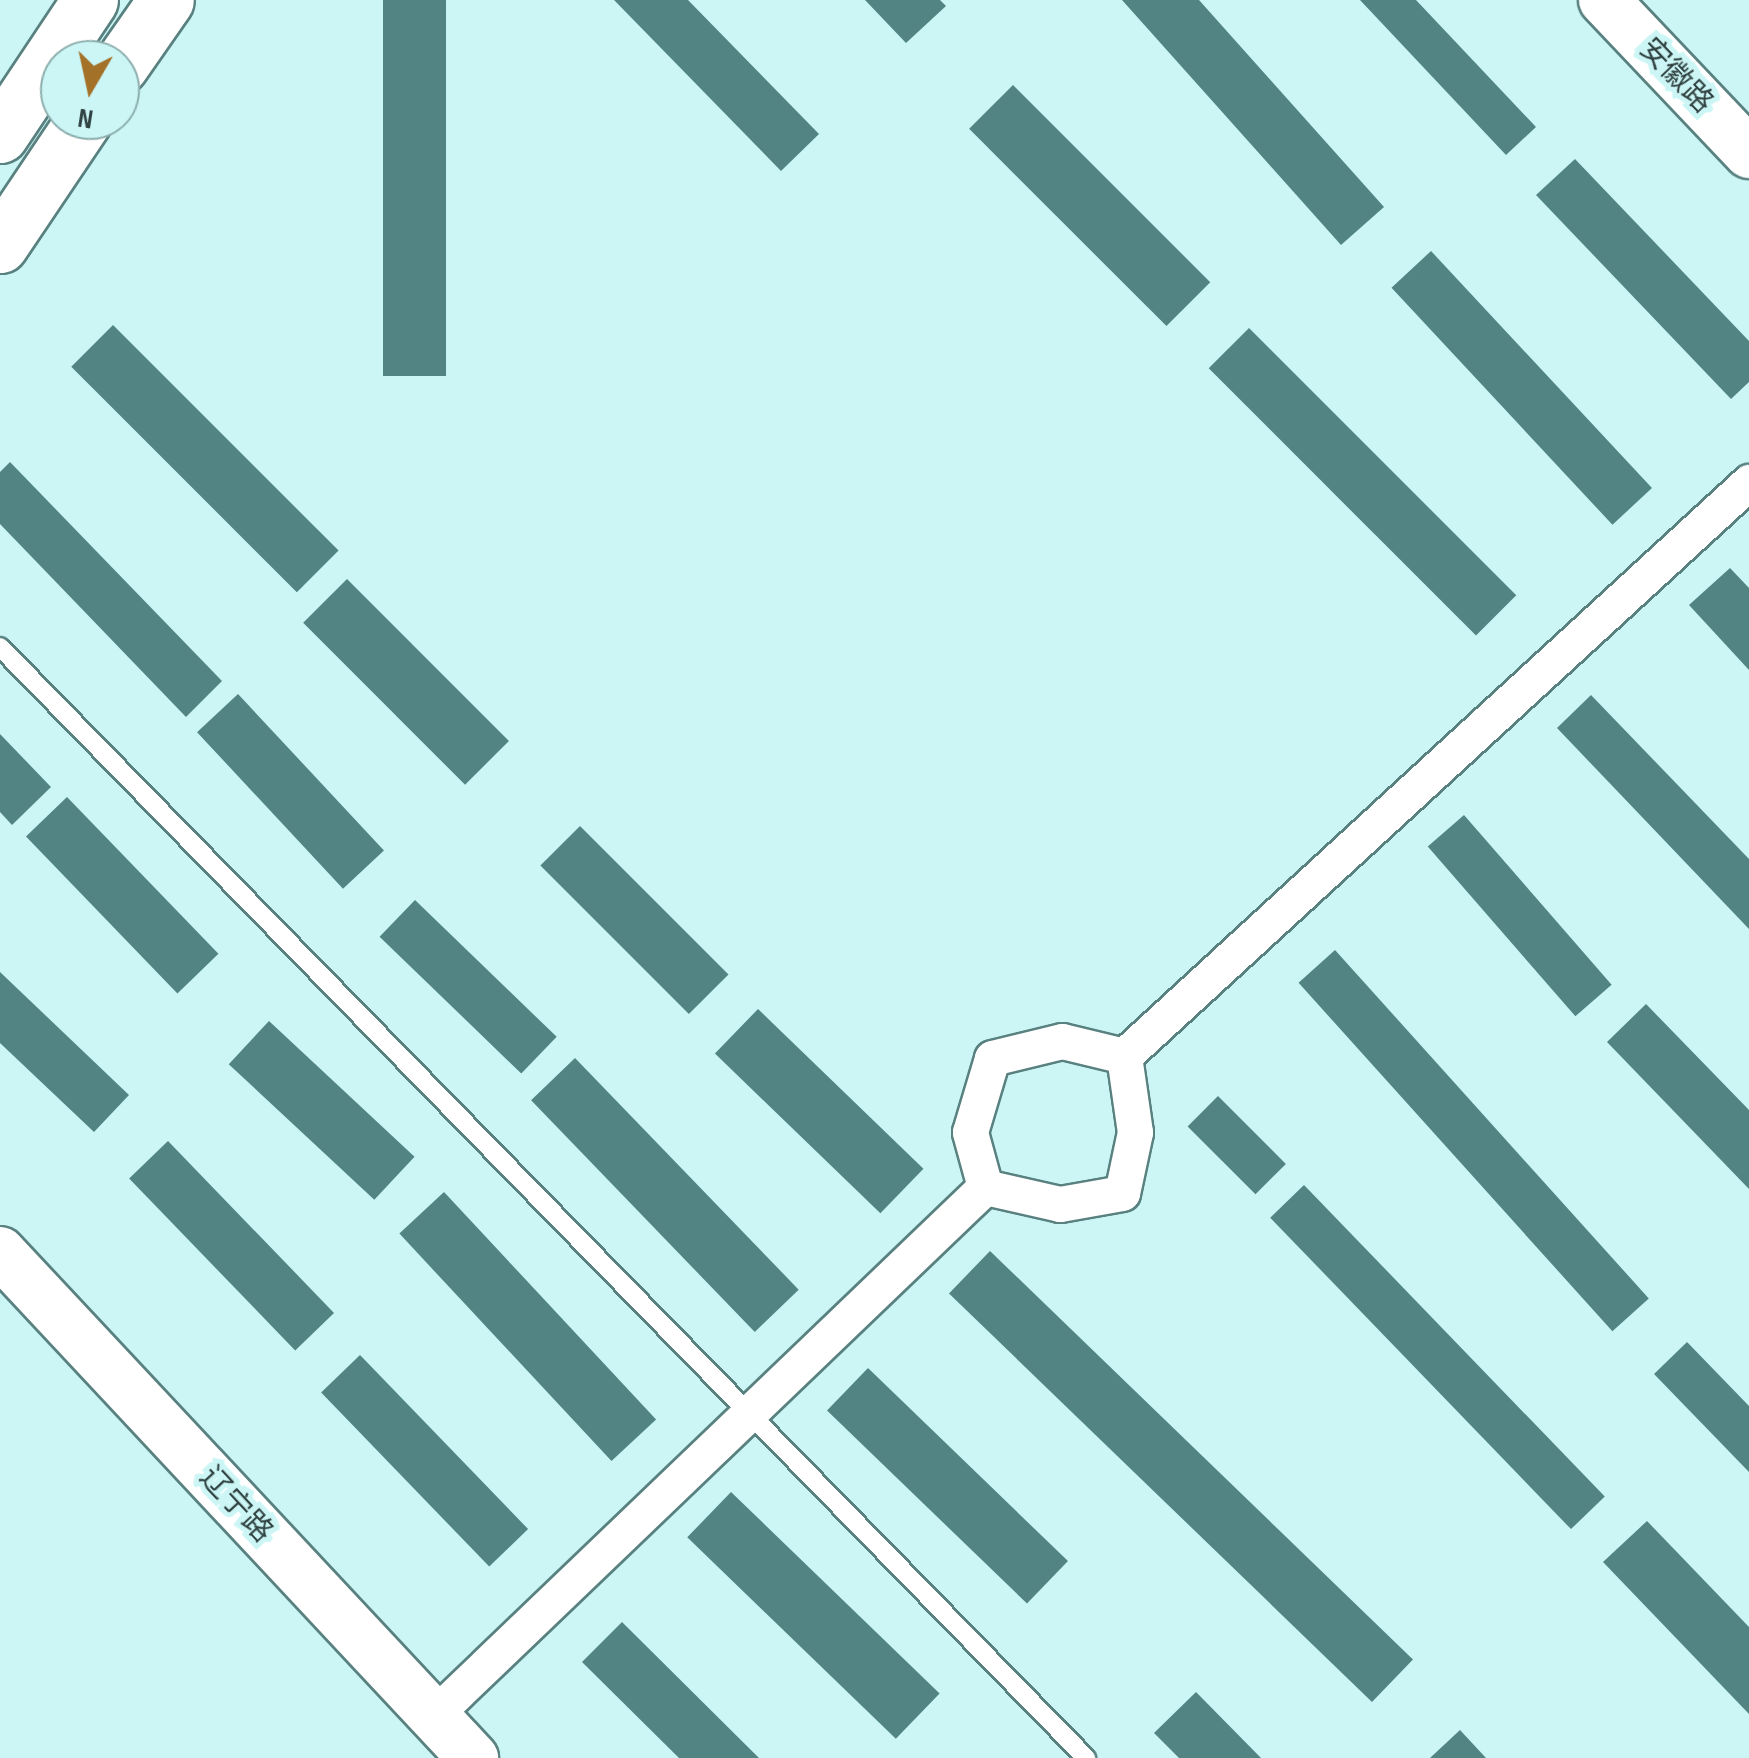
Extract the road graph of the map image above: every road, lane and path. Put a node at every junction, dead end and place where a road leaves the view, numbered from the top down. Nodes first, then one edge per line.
1 (90, 0) edge
2 (166, 0) edge
3 (1604, 0) edge
4 (138, 40) edge
5 (0, 134) edge
6 (71, 140) edge
7 (1749, 152) edge
8 (0, 245) edge
9 (1749, 482) edge
10 (0, 647) edge
11 (1124, 1056) junction
12 (985, 1188) junction
13 (0, 1252) edge
14 (745, 1417) junction
15 (433, 1716) junction
16 (472, 1758) edge
17 (1086, 1758) edge

1 - 5 main road
2 - 4 main road
3 - 7 street, 安徽路
6 - 8 main road
9 - 11 street
10 - 14 lane
11 - 12 street
11 - 12 street
12 - 14 street
13 - 15 street, 辽宁路
14 - 15 street
14 - 17 lane
15 - 16 street, 辽宁路

